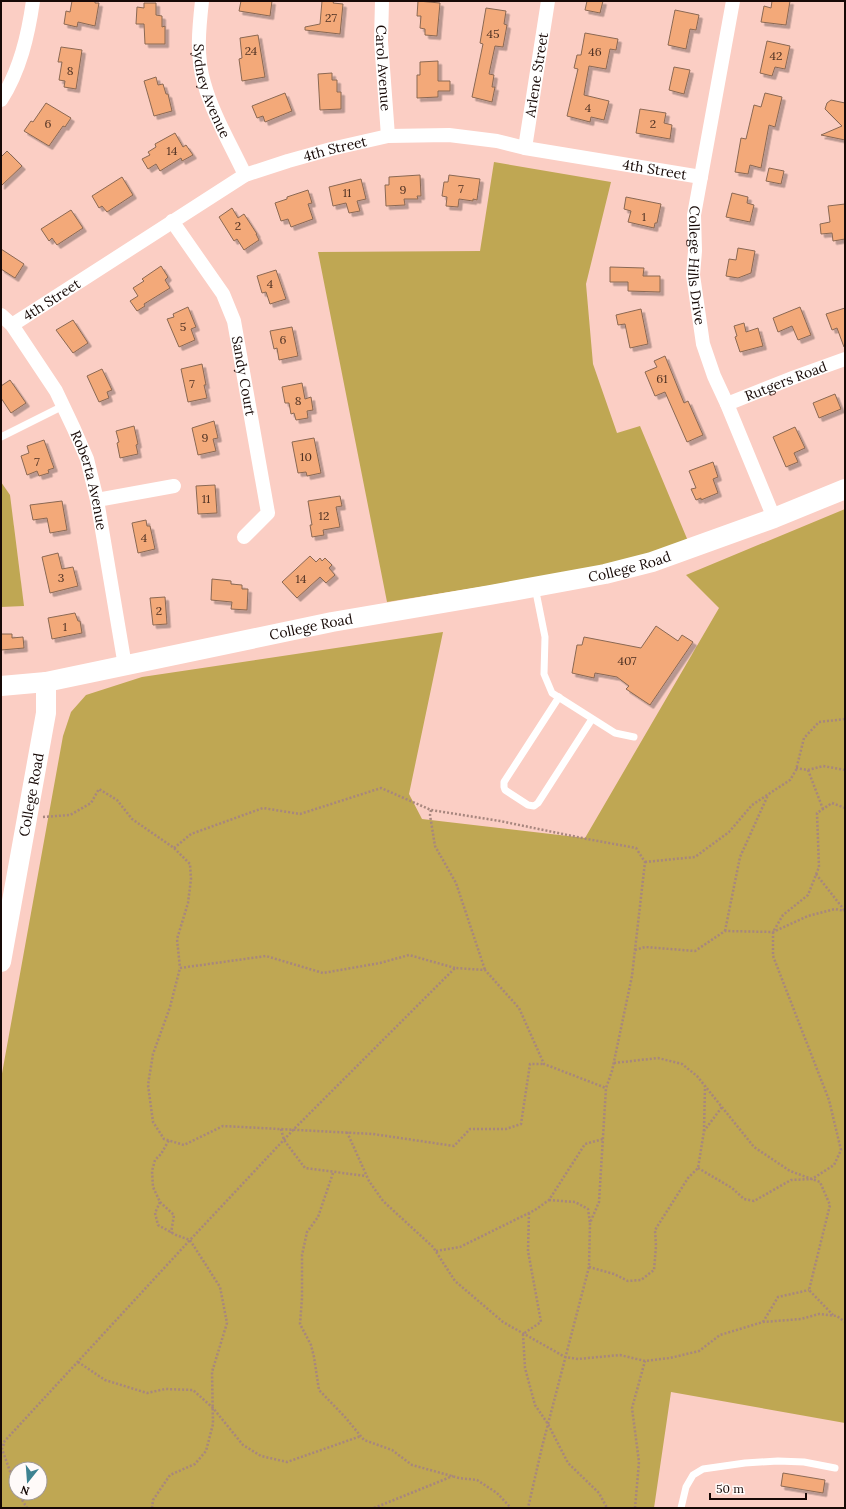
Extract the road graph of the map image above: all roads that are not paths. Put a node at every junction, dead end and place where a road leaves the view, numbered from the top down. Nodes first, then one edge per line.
1 (33, 1) edge
2 (202, 1) edge
3 (382, 1) edge
4 (548, 1) edge
5 (733, 1) edge
6 (1, 100) edge
7 (388, 136) junction
8 (525, 148) junction
9 (245, 175) junction
10 (701, 177) junction
11 (172, 221) junction
12 (1, 315) edge
13 (12, 325) junction
14 (845, 360) edge
15 (727, 404) junction
16 (64, 406) junction
17 (1, 437) edge
18 (174, 486) dead end
19 (845, 489) edge
20 (96, 500) junction
21 (774, 518) junction
22 (244, 537) dead end
23 (535, 587) junction
24 (125, 666) junction
25 (46, 682) junction
26 (1, 686) edge
27 (559, 697) junction
28 (592, 719) junction
29 (634, 736) dead end
30 (1, 962) edge
31 (835, 1468) dead end
32 (681, 1508) edge

1 - 6 street
2 - 9 street, Sydney Avenue
3 - 7 street, Carol Avenue
4 - 8 street, Arlene Street
5 - 10 street, College Hills Drive
7 - 8 street, 4th Street
7 - 9 street, 4th Street
8 - 10 street, 4th Street
9 - 11 street, 4th Street
10 - 15 street, College Hills Drive
11 - 13 street, 4th Street
11 - 22 street, Sandy Court
12 - 13 street, Roberta Avenue
13 - 16 street, Roberta Avenue
14 - 15 street, Rutgers Road
15 - 21 street, College Hills Drive
16 - 17 lane
16 - 20 street, Roberta Avenue
18 - 20 street
19 - 21 street, College Road
20 - 24 street, Roberta Avenue
21 - 23 street, College Road
23 - 24 street, College Road
23 - 27 lane
24 - 25 street, College Road
25 - 26 street
25 - 30 street, College Road
27 - 28 lane
27 - 28 lane
28 - 29 lane
31 - 32 lane

